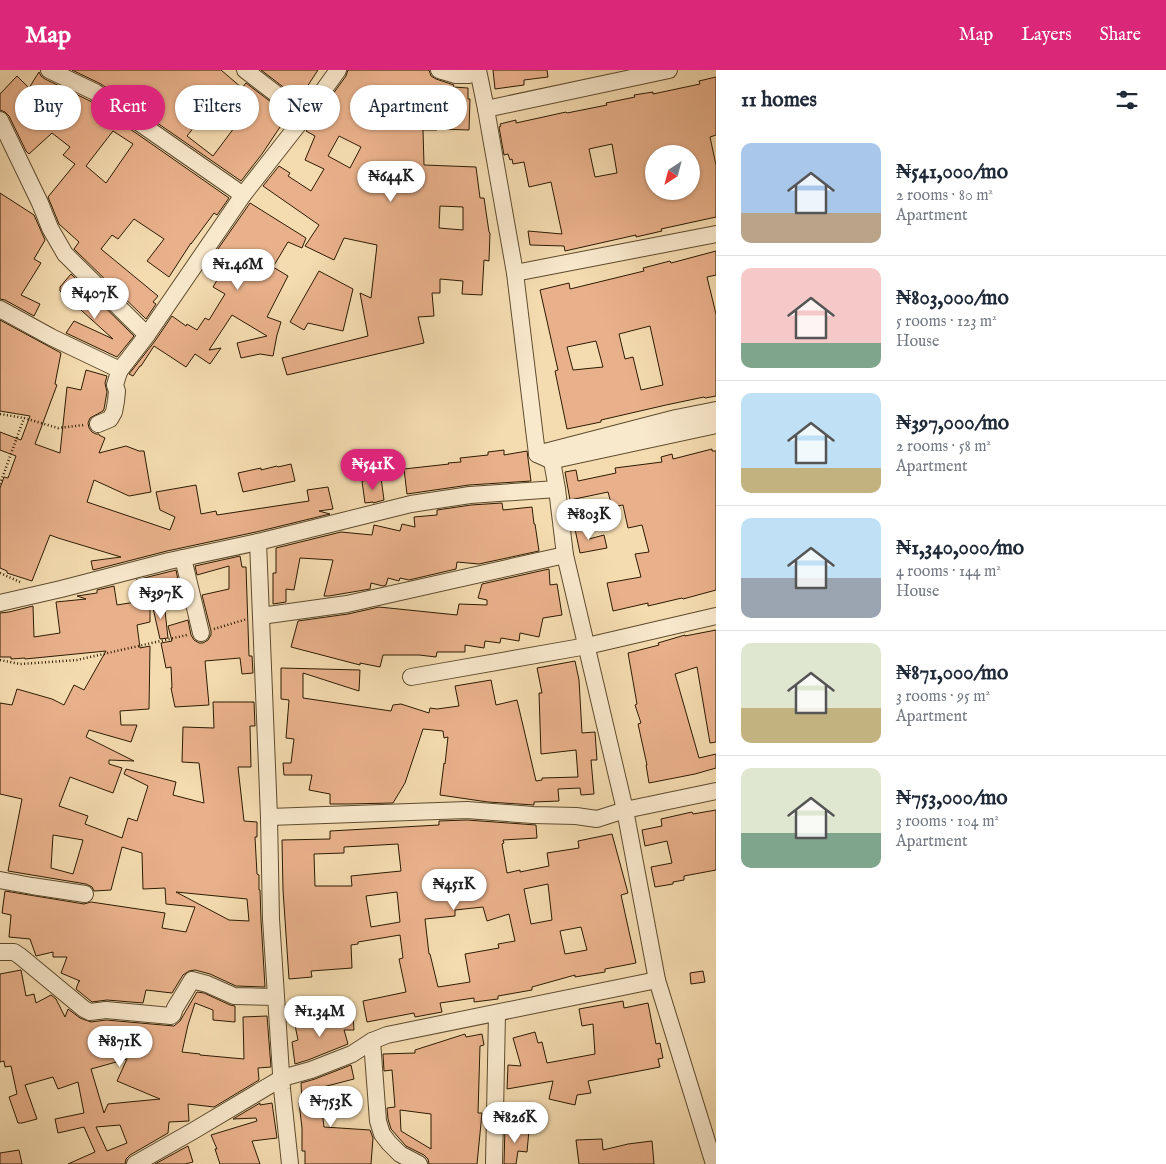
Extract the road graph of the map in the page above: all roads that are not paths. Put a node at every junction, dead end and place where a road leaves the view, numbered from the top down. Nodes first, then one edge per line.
1 (49, 70) edge
2 (246, 70) edge
3 (338, 70) edge
4 (439, 70) edge
5 (669, 70) edge
6 (478, 71) edge
7 (327, 85) edge
8 (269, 88) edge
9 (486, 109) junction
10 (0, 120) edge
11 (294, 130) edge
12 (243, 195) junction
13 (716, 234) edge
14 (515, 273) junction
15 (0, 309) edge
16 (147, 335) junction
17 (120, 370) junction
18 (716, 410) edge
19 (98, 424) road end
20 (716, 425) edge
21 (544, 458) junction
22 (557, 489) junction
23 (258, 542) junction
24 (565, 554) junction
25 (183, 558) junction
26 (0, 602) edge
27 (261, 616) junction
28 (716, 616) edge
29 (201, 633) road end
30 (587, 646) junction
31 (411, 677) dead end
32 (716, 791) edge
33 (625, 810) junction
34 (269, 817) junction
35 (0, 880) edge
36 (85, 894) dead end
37 (0, 952) edge
38 (657, 980) junction
39 (276, 997) junction
40 (496, 1013) junction
41 (372, 1041) junction
42 (282, 1078) junction
43 (134, 1164) edge
44 (290, 1164) edge
45 (419, 1164) edge
46 (494, 1164) edge
47 (714, 1164) edge

1 - 12 street
2 - 8 street
3 - 7 street
4 - 6 street
5 - 9 street
6 - 9 street
9 - 14 street
10 - 16 street
11 - 12 street
12 - 16 street
13 - 14 street
14 - 21 street
15 - 17 street
16 - 17 street
17 - 19 street
18 - 21 street
20 - 21 street
21 - 22 street
22 - 23 street
22 - 24 street
23 - 25 street
23 - 27 street
24 - 27 street
24 - 30 street
25 - 26 street
25 - 29 street
27 - 34 street
28 - 30 street
30 - 31 street
30 - 33 street
32 - 33 street
33 - 34 street
33 - 38 street
34 - 39 street
35 - 36 street
37 - 39 street
38 - 40 street
38 - 47 street
39 - 42 street
40 - 41 street
40 - 46 street
41 - 42 street
41 - 45 street
42 - 43 street
42 - 44 street

